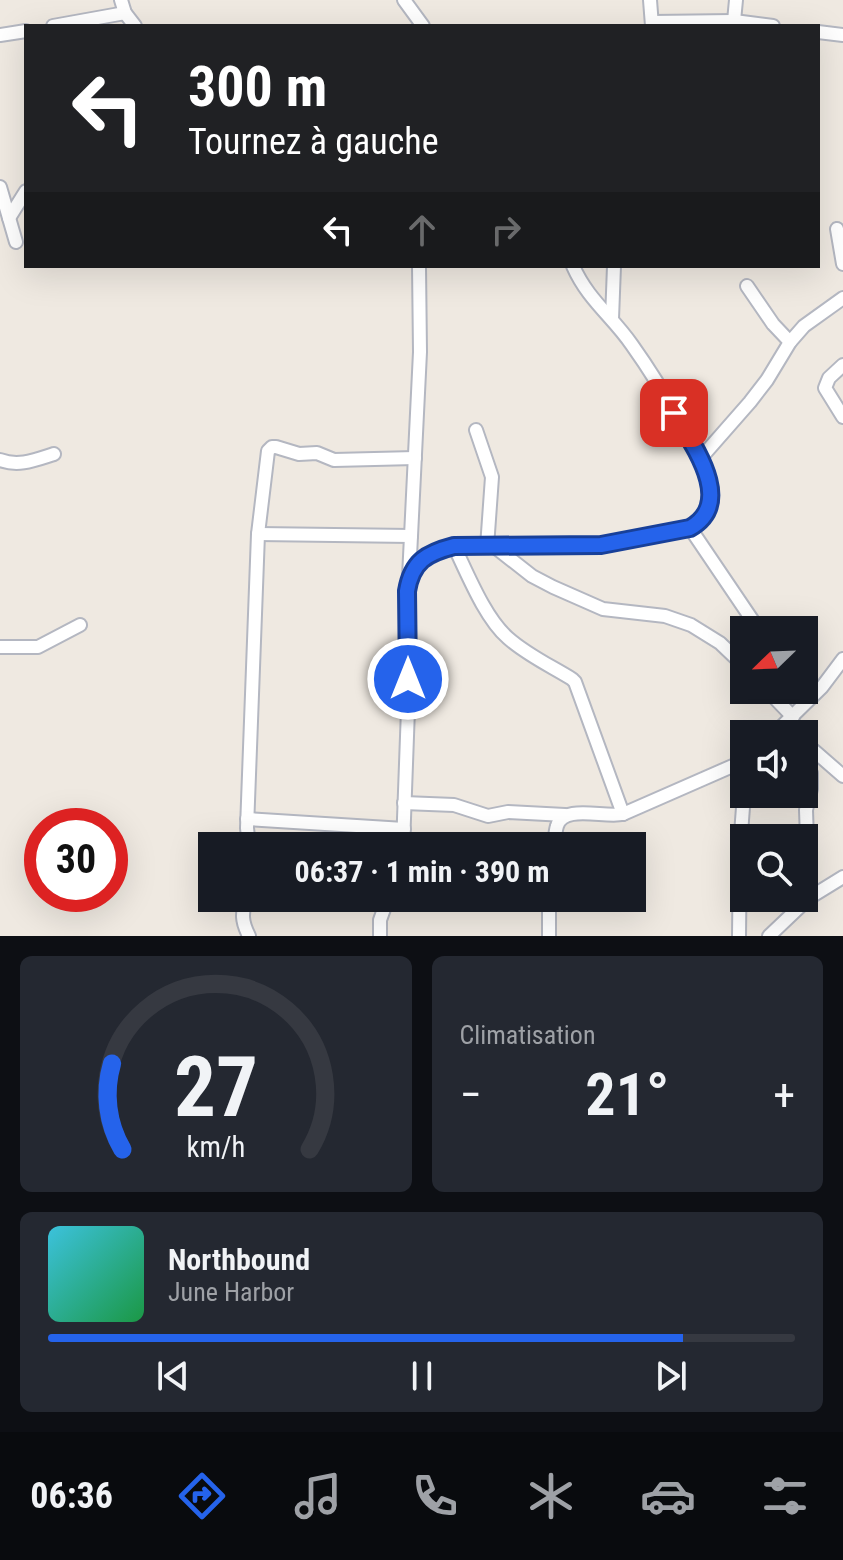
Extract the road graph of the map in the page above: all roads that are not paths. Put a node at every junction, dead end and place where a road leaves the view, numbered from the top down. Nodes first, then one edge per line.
1 (121, 0) edge
2 (404, 0) edge
3 (650, 0) edge
4 (736, 0) edge
5 (125, 13) junction
6 (734, 21) junction
7 (64, 24) edge
8 (133, 24) edge
9 (422, 24) edge
10 (652, 24) edge
11 (757, 24) edge
12 (24, 31) edge
13 (820, 32) edge
14 (0, 35) edge
15 (843, 35) edge
16 (0, 187) edge
17 (24, 194) edge
18 (9, 218) junction
19 (837, 229) dead end
20 (16, 242) dead end
21 (843, 264) edge
22 (419, 268) edge
23 (574, 268) edge
24 (614, 268) edge
25 (747, 286) dead end
26 (843, 298) edge
27 (612, 319) junction
28 (790, 342) junction
29 (843, 365) edge
30 (843, 417) edge
31 (476, 430) dead end
32 (54, 454) dead end
33 (415, 458) junction
34 (700, 459) junction
35 (0, 460) edge
36 (690, 528) junction
37 (258, 534) junction
38 (411, 536) junction
39 (454, 546) junction
40 (491, 547) junction
41 (409, 580) junction
42 (750, 616) edge
43 (80, 625) dead end
44 (0, 647) edge
45 (730, 653) edge
46 (843, 659) edge
47 (818, 692) edge
48 (818, 754) edge
49 (730, 767) edge
50 (843, 776) edge
51 (404, 803) junction
52 (743, 808) edge
53 (623, 814) junction
54 (565, 815) junction
55 (247, 819) junction
56 (404, 829) junction
57 (248, 832) edge
58 (404, 832) edge
59 (556, 832) edge
60 (843, 877) edge
61 (818, 892) edge
62 (242, 912) edge
63 (383, 912) edge
64 (549, 912) edge
65 (794, 912) edge
66 (249, 936) edge
67 (380, 936) edge
68 (549, 936) edge
69 (739, 936) edge
70 (769, 936) edge

1 - 5 street
2 - 9 street
3 - 10 street
4 - 6 street
5 - 7 street
5 - 8 street
6 - 10 street
6 - 11 street
12 - 14 street
13 - 15 street
16 - 18 street
17 - 18 street
18 - 20 street
19 - 21 street
22 - 33 street
23 - 27 street
24 - 27 street
25 - 28 street
26 - 28 street
27 - 34 street
28 - 34 street
29 - 30 street
31 - 40 street
32 - 35 street
33 - 37 street
33 - 38 street
34 - 36 street
36 - 40 street
36 - 42 street
37 - 38 street
37 - 55 street
38 - 41 street
39 - 40 street
39 - 41 street
39 - 53 street
40 - 45 street
41 - 51 street
43 - 44 street
46 - 47 street
48 - 50 street
49 - 53 street
51 - 54 street
51 - 56 street
52 - 69 street
53 - 54 street
54 - 59 street
55 - 56 street
55 - 57 street
56 - 58 street
60 - 61 street
62 - 66 street
63 - 67 street
64 - 68 street
65 - 70 street

